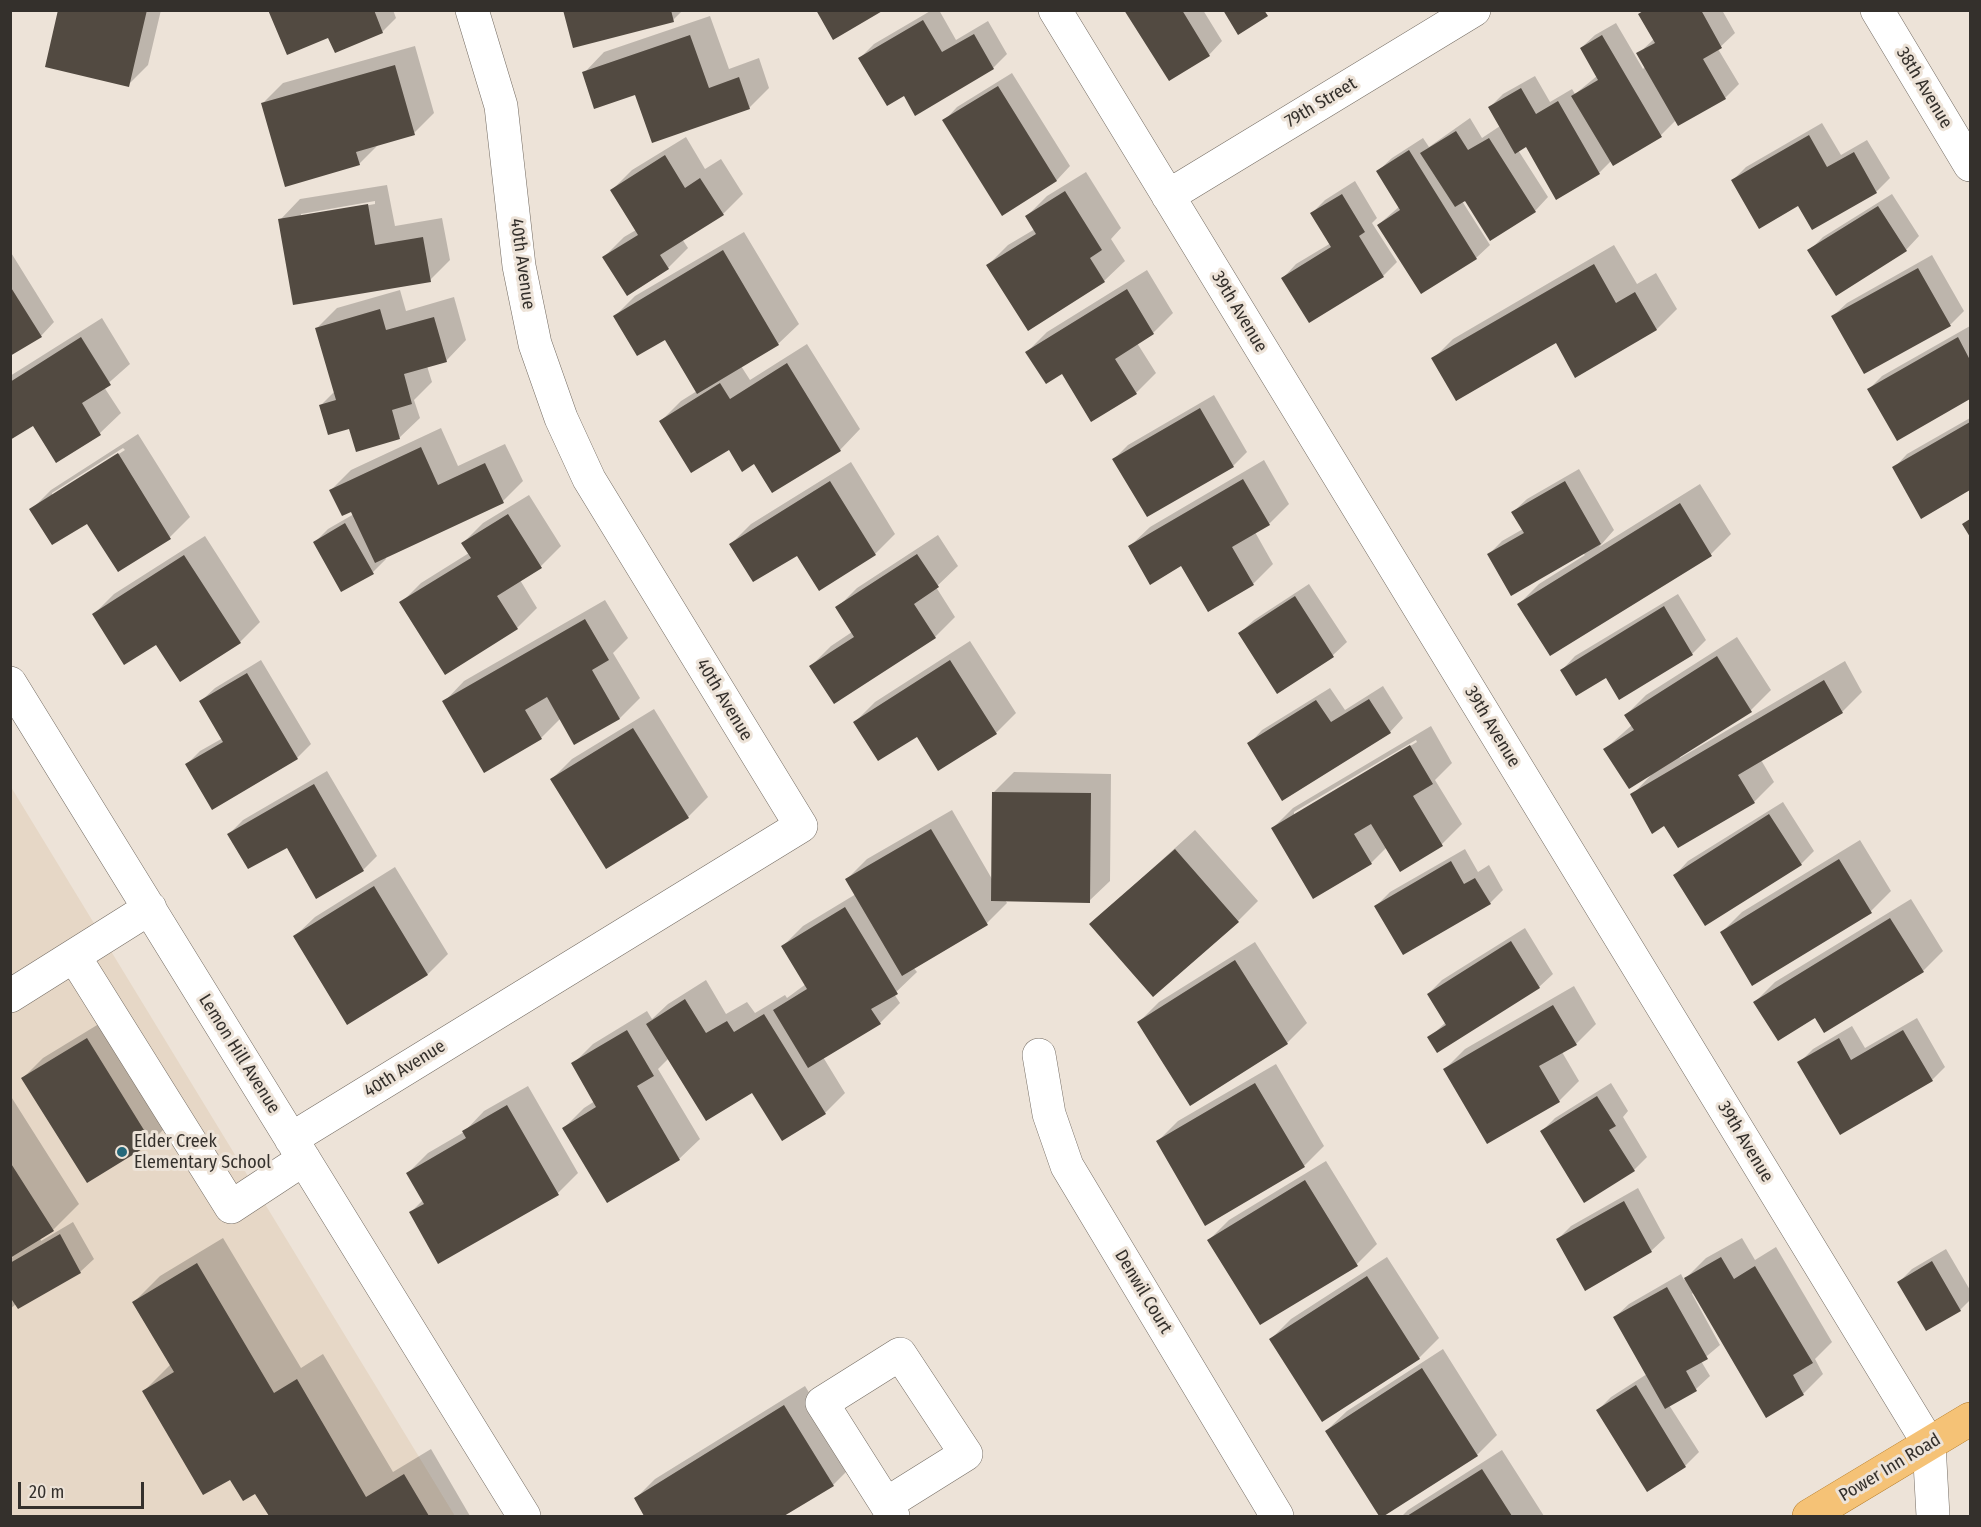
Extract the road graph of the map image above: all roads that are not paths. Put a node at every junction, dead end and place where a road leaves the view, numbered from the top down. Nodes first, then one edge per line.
1 (472, 10) edge
2 (1055, 10) edge
3 (1474, 10) edge
4 (1877, 10) edge
5 (1971, 165) edge
6 (1168, 196) junction
7 (15, 699) edge
8 (150, 908) junction
9 (74, 956) junction
10 (10, 996) edge
11 (1039, 1055) dead end
12 (298, 1149) junction
13 (1971, 1419) edge
14 (1929, 1444) junction
15 (889, 1510) edge
16 (525, 1516) edge
17 (1278, 1516) edge
18 (1809, 1516) edge
19 (1933, 1516) edge

1 - 12 street, 40th Avenue
2 - 6 street, 39th Avenue
3 - 6 street, 79th Street
4 - 5 street, 38th Avenue
6 - 14 street, 39th Avenue
7 - 8 street, Lemon Hill Avenue
8 - 9 street
8 - 12 street, Lemon Hill Avenue
9 - 10 street
9 - 12 street
11 - 17 street, Denwil Court
12 - 16 street, Lemon Hill Avenue
13 - 14 main road, Power Inn Road
14 - 18 main road, Power Inn Road
14 - 19 street
15 - 15 street

